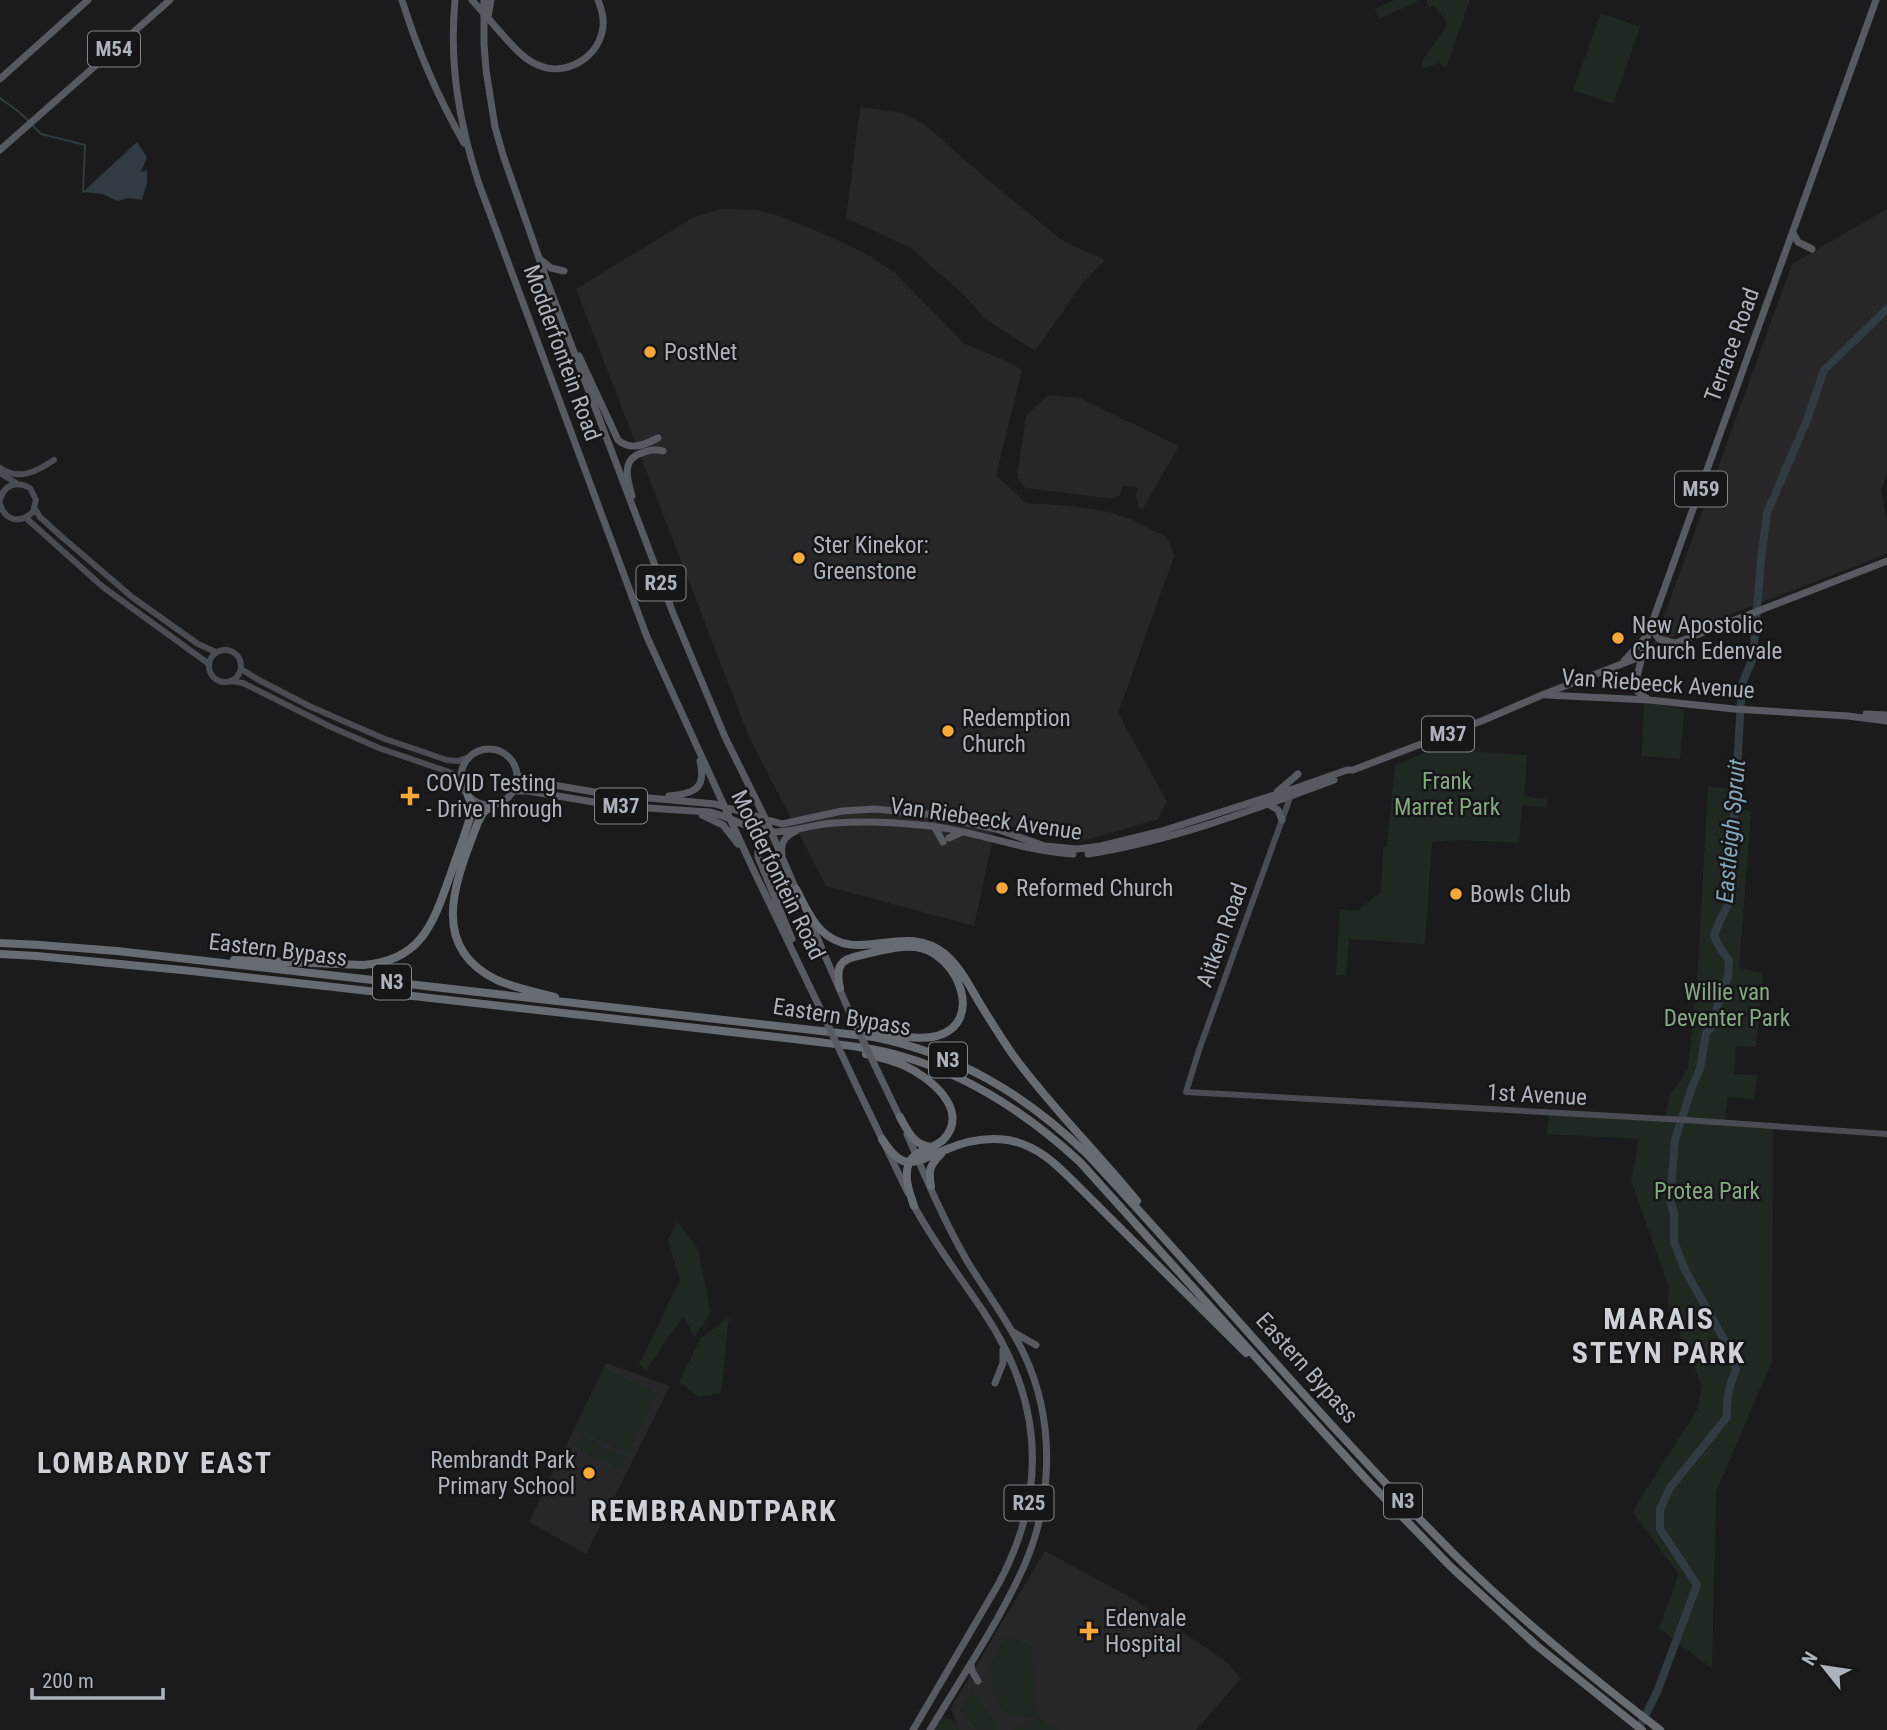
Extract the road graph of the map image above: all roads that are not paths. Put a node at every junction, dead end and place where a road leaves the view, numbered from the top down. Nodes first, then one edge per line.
1 (88, 0) edge
2 (170, 0) edge
3 (402, 0) edge
4 (455, 0) edge
5 (472, 0) edge
6 (484, 0) edge
7 (491, 0) edge
8 (598, 0) edge
9 (1876, 0) edge
10 (484, 44) junction
11 (0, 79) edge
12 (0, 150) edge
13 (467, 150) junction
14 (1793, 232) junction
15 (1812, 249) dead end
16 (538, 257) junction
17 (564, 271) dead end
18 (568, 338) junction
19 (658, 438) dead end
20 (663, 451) dead end
21 (54, 460) dead end
22 (0, 468) edge
23 (0, 473) edge
24 (17, 484) junction
25 (0, 499) edge
26 (35, 509) junction
27 (26, 518) junction
28 (638, 523) junction
29 (1887, 561) edge
30 (1649, 631) junction
31 (1675, 643) junction
32 (216, 652) junction
33 (1642, 656) junction
34 (209, 664) junction
35 (1622, 664) junction
36 (241, 669) junction
37 (1637, 673) junction
38 (231, 681) junction
39 (1542, 695) junction
40 (1627, 699) junction
41 (1649, 700) junction
42 (1887, 718) edge
43 (685, 722) junction
44 (469, 757) junction
45 (1298, 774) dead end
46 (517, 775) junction
47 (462, 784) junction
48 (514, 791) junction
49 (1292, 793) junction
50 (1274, 795) junction
51 (468, 796) junction
52 (651, 797) junction
53 (1268, 804) junction
54 (492, 805) junction
55 (724, 806) junction
56 (694, 812) junction
57 (729, 818) junction
58 (766, 820) junction
59 (1282, 820) junction
60 (934, 826) junction
61 (803, 828) junction
62 (766, 831) junction
63 (963, 831) junction
64 (1147, 838) junction
65 (747, 856) junction
66 (783, 860) junction
67 (796, 889) junction
68 (0, 943) edge
69 (0, 954) edge
70 (196, 960) junction
71 (839, 988) junction
72 (818, 1003) junction
73 (588, 1005) junction
74 (626, 1008) junction
75 (794, 1040) junction
76 (1186, 1093) joint
77 (900, 1117) junction
78 (1887, 1134) edge
79 (882, 1139) junction
80 (932, 1147) junction
81 (945, 1149) junction
82 (918, 1158) junction
83 (910, 1162) junction
84 (931, 1186) junction
85 (914, 1206) junction
86 (1194, 1271) junction
87 (1012, 1332) junction
88 (1002, 1343) junction
89 (1036, 1345) dead end
90 (995, 1383) dead end
91 (1305, 1412) junction
92 (972, 1659) junction
93 (978, 1681) dead end
94 (913, 1730) edge
95 (930, 1730) edge
96 (1642, 1730) edge
97 (1660, 1730) edge

1 - 11 main road, M54
2 - 12 main road, M54
3 - 13 main road
4 - 13 main road, Modderfontein Road / R25
5 - 8 main road, bridge
6 - 10 main road, Modderfontein Road / R25
7 - 10 main road
9 - 14 main road, Terrace Road / M59
10 - 16 main road, Modderfontein Road / R25
13 - 43 main road, Modderfontein Road / R25
14 - 15 main road
14 - 30 main road, Terrace Road / M59
16 - 17 main road
16 - 18 main road, Modderfontein Road / R25
18 - 19 main road
18 - 28 main road, Modderfontein Road / R25
20 - 28 main road
21 - 22 main road
23 - 24 main road
24 - 25 main road
24 - 26 main road
25 - 27 main road
26 - 27 main road
26 - 32 main road
27 - 34 main road
28 - 58 main road, Modderfontein Road / R25
29 - 31 main road, M37
30 - 31 main road
30 - 33 main road, Terrace Road / M59
30 - 35 main road
31 - 33 main road, M37
32 - 34 main road
32 - 36 main road
33 - 35 main road, M37
33 - 37 main road, Terrace Road / M59
34 - 38 main road
35 - 37 main road
35 - 39 main road, M37
36 - 38 main road
36 - 44 main road
37 - 40 main road, Terrace Road
37 - 41 main road
38 - 47 main road
39 - 40 main road, Van Riebeeck Avenue
39 - 49 main road, Van Riebeeck Avenue / M37
40 - 41 main road, Van Riebeeck Avenue
41 - 42 main road, Van Riebeeck Avenue
43 - 52 main road
43 - 55 main road, Modderfontein Road / R25
44 - 46 main road
44 - 47 main road
45 - 50 main road
46 - 48 main road
46 - 52 main road, M37
47 - 51 main road
48 - 54 main road
48 - 56 main road, M37
49 - 50 main road, Van Riebeeck Avenue / M37
49 - 53 main road, Van Riebeeck Avenue / M37
49 - 59 main road, Aitken Road
50 - 64 main road, Van Riebeeck Avenue / M37
51 - 54 main road
51 - 70 highway
52 - 55 main road, M37
53 - 59 main road
53 - 64 main road, Van Riebeeck Avenue / M37
54 - 73 highway
55 - 57 main road, Modderfontein Road / R25
55 - 58 main road, M37
56 - 57 main road, M37
56 - 65 main road
57 - 62 main road, Van Riebeeck Avenue / M37
57 - 65 main road, Modderfontein Road / R25
58 - 62 main road, Modderfontein Road / R25
58 - 64 main road, Van Riebeeck Avenue / M37
59 - 76 main road, Aitken Road
60 - 61 main road, Van Riebeeck Avenue / M37
60 - 63 main road, Van Riebeeck Avenue / M37
60 - 63 main road
61 - 62 main road, Van Riebeeck Avenue / M37
61 - 66 main road
62 - 66 main road, Modderfontein Road / R25
62 - 72 main road
63 - 64 main road, Van Riebeeck Avenue / M37
65 - 72 main road, Modderfontein Road / R25
66 - 67 main road, Modderfontein Road / R25
67 - 71 main road, Modderfontein Road / R25
67 - 86 highway
68 - 70 highway, Eastern Bypass / N3
69 - 75 highway, Eastern Bypass / N3
70 - 73 highway, Eastern Bypass / N3
71 - 74 highway
71 - 77 main road, Modderfontein Road / R25, bridge
72 - 79 main road, Modderfontein Road / R25, bridge
73 - 74 highway, Eastern Bypass / N3
74 - 86 highway, Eastern Bypass / N3
75 - 80 highway
75 - 91 highway, Eastern Bypass / N3
76 - 78 main road, 1st Avenue
77 - 80 highway
77 - 82 main road, Modderfontein Road / R25
79 - 83 highway
79 - 85 main road, Modderfontein Road / R25
80 - 82 highway
81 - 82 highway
81 - 84 highway
81 - 91 highway
82 - 83 highway
82 - 84 main road, Modderfontein Road / R25
83 - 85 highway
84 - 87 main road, Modderfontein Road / R25
85 - 88 main road, Modderfontein Road / R25
86 - 97 highway, Eastern Bypass / N3
87 - 89 main road
87 - 92 main road, Modderfontein Road / R25
88 - 90 main road
88 - 94 main road, Modderfontein Road / R25
91 - 96 highway, Eastern Bypass / N3
92 - 93 main road
92 - 95 main road, Modderfontein Road / R25

